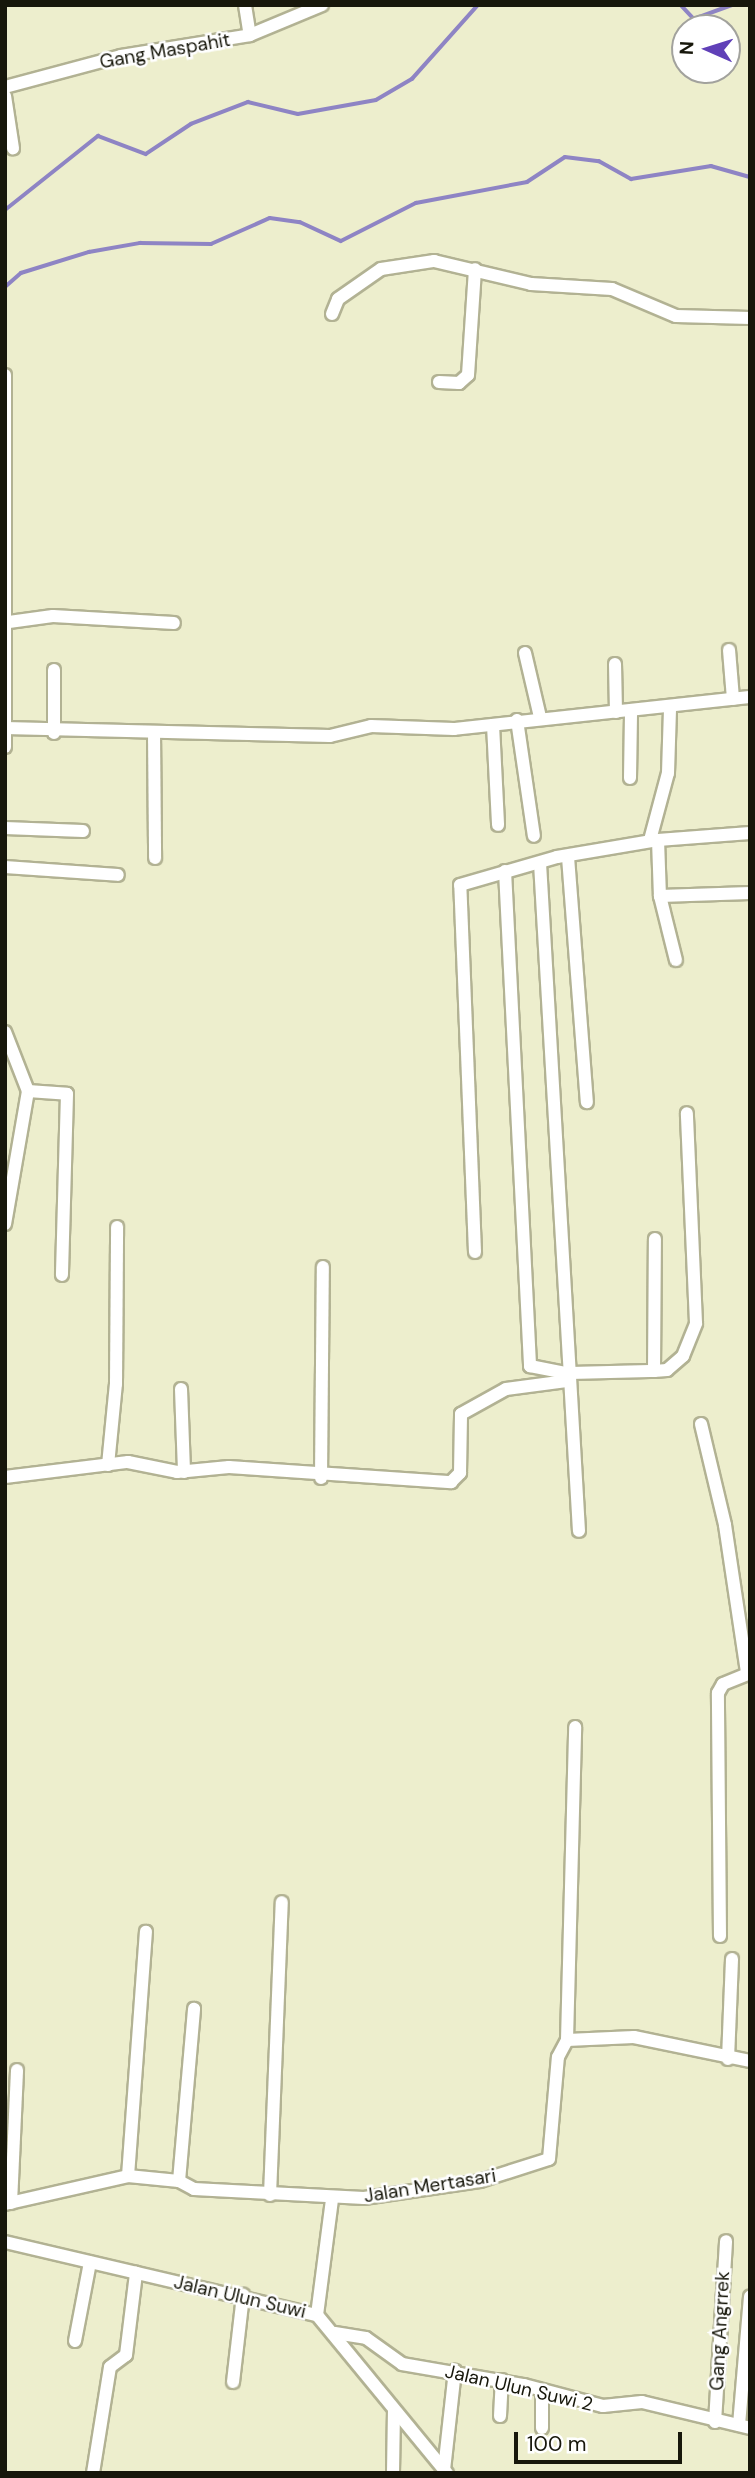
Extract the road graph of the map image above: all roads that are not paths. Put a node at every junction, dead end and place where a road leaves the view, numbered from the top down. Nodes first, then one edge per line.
1 (246, 5) edge
2 (322, 5) edge
3 (250, 35) junction
4 (5, 87) edge
5 (5, 96) edge
6 (13, 148) dead end
7 (475, 269) junction
8 (332, 314) dead end
9 (750, 318) edge
10 (5, 375) edge
11 (439, 382) dead end
12 (6, 522) edge
13 (9, 622) junction
14 (174, 623) dead end
15 (729, 650) dead end
16 (525, 653) dead end
17 (615, 664) dead end
18 (54, 670) dead end
19 (750, 698) edge
20 (733, 699) junction
21 (670, 710) junction
22 (616, 712) junction
23 (631, 714) junction
24 (540, 718) junction
25 (517, 720) junction
26 (493, 725) junction
27 (6, 728) edge
28 (154, 732) junction
29 (54, 733) junction
30 (5, 747) edge
31 (630, 778) dead end
32 (498, 825) dead end
33 (5, 828) edge
34 (83, 831) dead end
35 (750, 833) edge
36 (534, 836) dead end
37 (654, 840) junction
38 (568, 857) junction
39 (155, 858) dead end
40 (540, 863) junction
41 (5, 867) edge
42 (505, 871) junction
43 (118, 875) dead end
44 (750, 893) edge
45 (660, 895) junction
46 (676, 960) dead end
47 (5, 1032) edge
48 (28, 1091) junction
49 (587, 1102) dead end
50 (687, 1113) dead end
51 (7, 1197) edge
52 (5, 1224) edge
53 (117, 1227) dead end
54 (655, 1239) dead end
55 (475, 1252) dead end
56 (323, 1267) dead end
57 (62, 1275) dead end
58 (654, 1371) junction
59 (566, 1377) junction
60 (181, 1389) dead end
61 (701, 1424) dead end
62 (108, 1465) junction
63 (184, 1472) junction
64 (5, 1476) edge
65 (321, 1478) junction
66 (579, 1531) dead end
67 (749, 1673) edge
68 (575, 1727) dead end
69 (282, 1902) dead end
70 (146, 1933) dead end
71 (720, 1936) dead end
72 (732, 1959) dead end
73 (194, 2009) dead end
74 (566, 2040) junction
75 (728, 2059) junction
76 (750, 2061) edge
77 (17, 2070) dead end
78 (128, 2176) junction
79 (179, 2181) junction
80 (270, 2195) junction
81 (332, 2200) junction
82 (8, 2204) edge
83 (726, 2241) dead end
84 (5, 2242) edge
85 (90, 2262) junction
86 (136, 2273) junction
87 (243, 2295) junction
88 (750, 2296) edge
89 (317, 2315) junction
90 (335, 2333) junction
91 (75, 2341) dead end
92 (455, 2371) junction
93 (502, 2380) junction
94 (233, 2382) dead end
95 (542, 2392) junction
96 (394, 2410) junction
97 (500, 2416) dead end
98 (715, 2422) junction
99 (744, 2427) edge
100 (542, 2428) dead end
101 (430, 2457) junction
102 (446, 2472) edge
103 (93, 2473) edge
104 (393, 2473) edge
105 (429, 2473) edge

1 - 3 street
2 - 3 street, Gang Maspahit
3 - 4 street, Gang Maspahit
5 - 6 street
7 - 8 street
7 - 9 street
7 - 11 street
10 - 12 street
12 - 13 street
13 - 14 street
13 - 27 street
15 - 20 street
16 - 24 street
17 - 22 street
18 - 29 street
19 - 20 street
20 - 21 street
21 - 23 street
21 - 37 street
22 - 23 street
22 - 24 street
23 - 31 street
24 - 25 street
25 - 26 street
25 - 36 street
26 - 28 street
26 - 32 street
27 - 29 street
27 - 30 street
28 - 29 street
28 - 39 street
33 - 34 street
35 - 37 street
37 - 38 street
37 - 45 street
38 - 40 street
38 - 49 street
40 - 42 street
40 - 59 street
41 - 43 street
42 - 55 street
42 - 59 street
44 - 45 street
45 - 46 street
47 - 48 street
48 - 51 street
48 - 57 street
50 - 58 street
51 - 52 street
53 - 62 street
54 - 58 street
56 - 65 street
58 - 59 street
59 - 65 street
59 - 66 street
60 - 63 street
61 - 67 street
62 - 63 street
62 - 64 street
63 - 65 street
67 - 71 street
68 - 74 street, Jalan Mertasari
69 - 80 street
70 - 78 street
72 - 75 street
73 - 79 street
74 - 75 street
74 - 81 street, Jalan Mertasari
75 - 76 street
77 - 82 street
78 - 79 street, Jalan Mertasari
78 - 82 street, Jalan Mertasari
79 - 80 street, Jalan Mertasari
80 - 81 street, Jalan Mertasari
81 - 89 street
83 - 98 street, Gang Angrrek
84 - 85 street, Jalan Ulun Suwi
85 - 86 street, Jalan Ulun Suwi
85 - 91 street
86 - 87 street, Jalan Ulun Suwi
86 - 103 street
87 - 89 street, Jalan Ulun Suwi
87 - 94 street
88 - 99 street
89 - 90 street, Jalan Ulun Suwi
90 - 92 street, Jalan Ulun Suwi 2
90 - 96 street, Jalan Ulun Suwi
92 - 93 street, Jalan Ulun Suwi 2
92 - 102 street
93 - 95 street, Jalan Ulun Suwi 2
93 - 97 street
95 - 98 street, Jalan Ulun Suwi 2
95 - 100 street
96 - 101 street, Jalan Ulun Suwi
96 - 104 street
98 - 99 street, Jalan Ulun Suwi 2
101 - 102 street, Jalan Ulun Suwi
101 - 105 street

